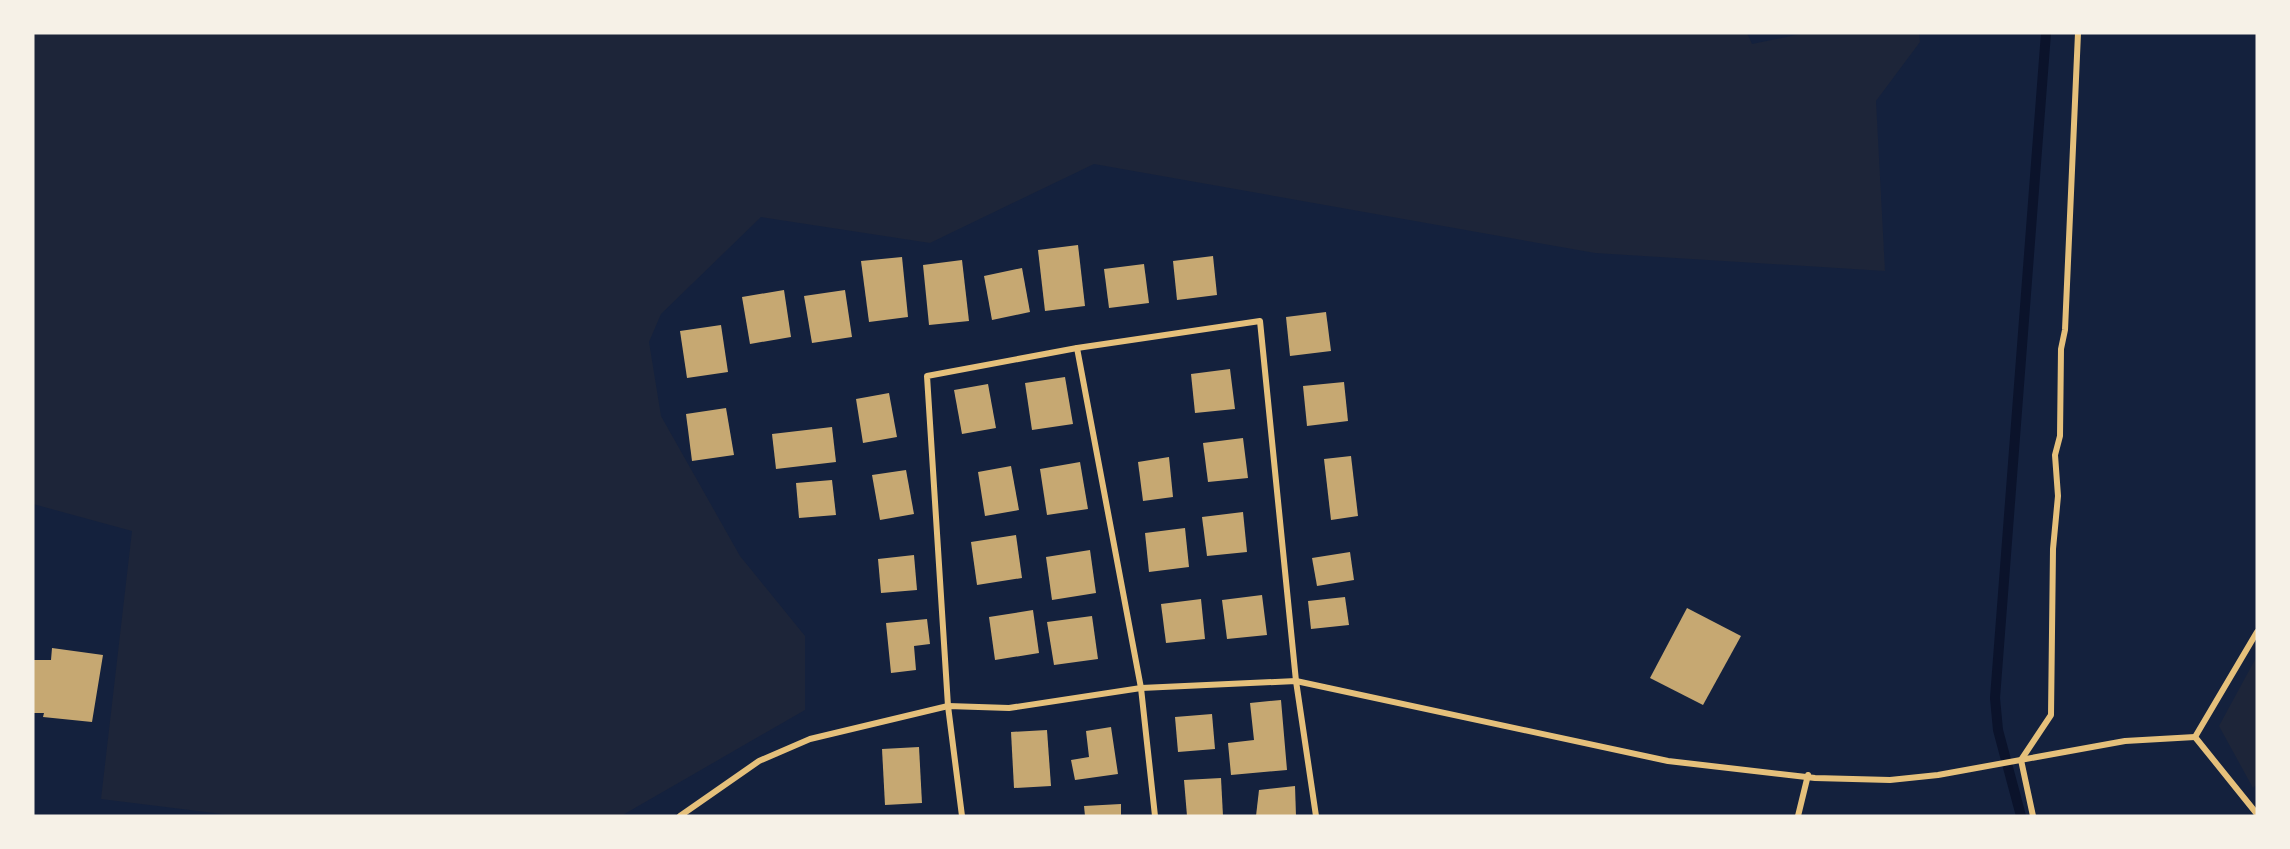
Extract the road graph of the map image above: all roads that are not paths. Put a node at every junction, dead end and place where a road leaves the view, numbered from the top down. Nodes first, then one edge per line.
1 (2078, 33) edge
2 (1077, 348) junction
3 (2257, 632) edge
4 (1296, 681) junction
5 (1141, 688) junction
6 (948, 706) junction
7 (2195, 737) junction
8 (2021, 760) junction
9 (1808, 775) junction
10 (2257, 814) edge
11 (681, 816) edge
12 (963, 816) edge
13 (1155, 816) edge
14 (1316, 816) edge
15 (1798, 816) edge
16 (2033, 816) edge

1 - 8 street
2 - 4 street
2 - 5 street
2 - 6 street
3 - 7 street
4 - 5 street
4 - 9 street
4 - 14 street
5 - 6 street
5 - 13 street
6 - 11 street
6 - 12 street
7 - 8 street
7 - 10 street
8 - 9 street
8 - 16 street
9 - 15 street

